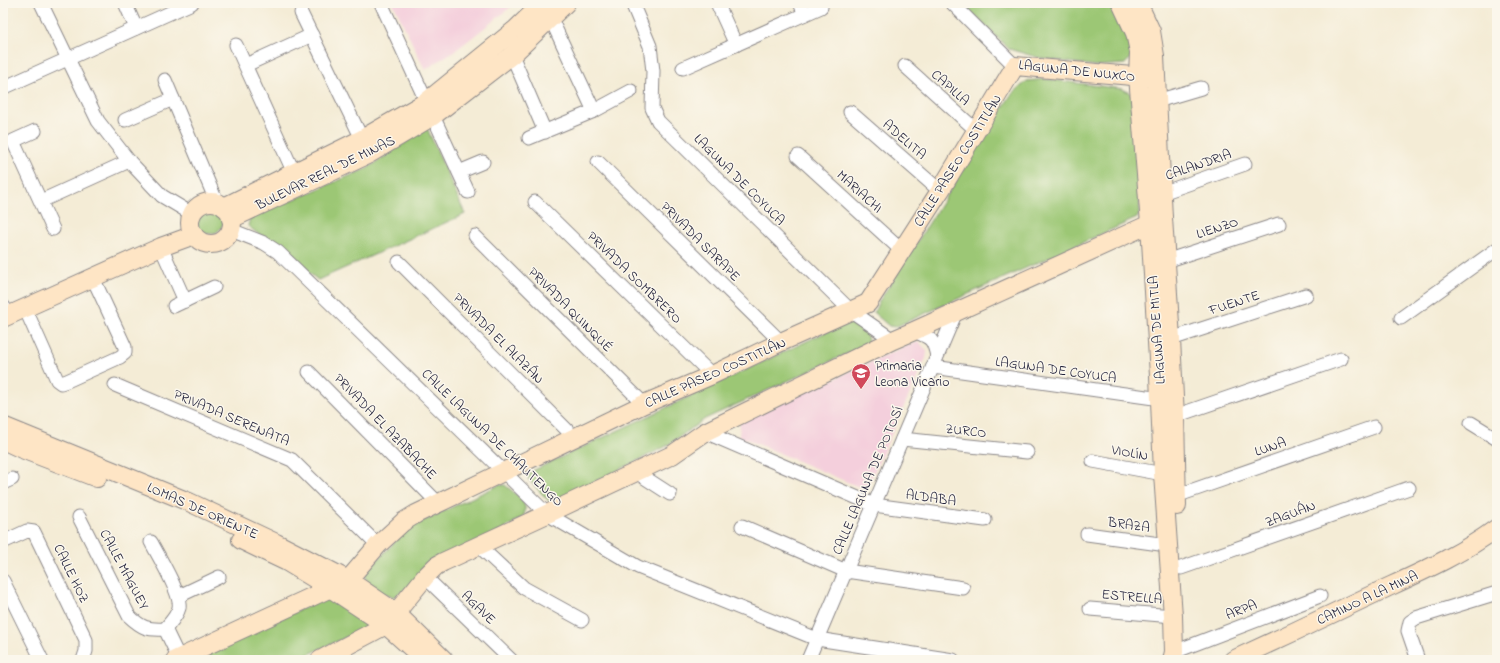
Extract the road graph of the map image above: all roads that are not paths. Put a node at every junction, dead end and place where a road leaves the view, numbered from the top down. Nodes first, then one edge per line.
1 (41, 3) edge
2 (125, 3) edge
3 (192, 3) edge
4 (381, 3) edge
5 (566, 3) edge
6 (632, 3) edge
7 (717, 3) edge
8 (952, 3) edge
9 (1121, 3) edge
10 (1138, 3) edge
11 (821, 7) dead end
12 (803, 8) edge
13 (547, 11) edge
14 (301, 13) dead end
15 (136, 28) junction
16 (312, 35) junction
17 (236, 45) dead end
18 (736, 45) junction
19 (512, 55) junction
20 (68, 60) junction
21 (246, 65) junction
22 (905, 66) dead end
23 (1015, 66) junction
24 (683, 68) dead end
25 (1138, 76) junction
26 (1156, 78) junction
27 (165, 80) dead end
28 (3, 88) edge
29 (1201, 88) dead end
30 (631, 91) dead end
31 (173, 99) junction
32 (1157, 101) junction
33 (429, 109) junction
34 (594, 111) junction
35 (850, 112) dead end
36 (125, 120) dead end
37 (35, 131) dead end
38 (977, 131) junction
39 (545, 132) junction
40 (529, 138) dead end
41 (362, 139) junction
42 (798, 156) dead end
43 (129, 161) junction
44 (483, 162) dead end
45 (598, 162) dead end
46 (1245, 164) dead end
47 (459, 172) junction
48 (294, 173) junction
49 (940, 191) junction
50 (468, 192) dead end
51 (1162, 193) junction
52 (40, 201) junction
53 (535, 202) dead end
54 (226, 215) junction
55 (1156, 221) junction
56 (192, 224) junction
57 (1279, 224) dead end
58 (53, 228) dead end
59 (475, 236) dead end
60 (161, 247) junction
61 (1497, 248) edge
62 (901, 250) junction
63 (1166, 261) junction
64 (399, 262) dead end
65 (93, 278) junction
66 (214, 287) dead end
67 (1306, 295) dead end
68 (25, 308) junction
69 (3, 310) edge
70 (850, 310) junction
71 (956, 312) junction
72 (1401, 318) dead end
73 (914, 331) junction
74 (1171, 339) junction
75 (893, 340) junction
76 (781, 342) junction
77 (1341, 359) dead end
78 (935, 362) junction
79 (309, 372) dead end
80 (712, 375) junction
81 (115, 385) dead end
82 (644, 404) junction
83 (1168, 408) junction
84 (1471, 423) dead end
85 (3, 426) edge
86 (1374, 427) dead end
87 (705, 432) junction
88 (575, 438) junction
89 (902, 439) junction
90 (1497, 439) edge
91 (3, 440) edge
92 (1027, 452) dead end
93 (1093, 461) dead end
94 (504, 472) junction
95 (636, 472) junction
96 (1163, 474) junction
97 (1409, 488) dead end
98 (670, 494) dead end
99 (1176, 496) junction
100 (439, 504) junction
101 (874, 505) junction
102 (547, 514) junction
103 (79, 517) dead end
104 (985, 520) dead end
105 (742, 526) dead end
106 (1497, 528) edge
107 (1087, 534) dead end
108 (3, 542) edge
109 (151, 542) dead end
110 (378, 545) junction
111 (1167, 545) junction
112 (479, 546) junction
113 (1181, 568) junction
114 (846, 571) junction
115 (219, 577) dead end
116 (425, 577) junction
117 (348, 580) junction
118 (3, 581) edge
119 (330, 588) junction
120 (962, 588) dead end
121 (1497, 593) edge
122 (179, 596) junction
123 (1320, 596) dead end
124 (1090, 609) dead end
125 (1173, 616) junction
126 (391, 618) junction
127 (582, 620) dead end
128 (165, 629) junction
129 (817, 639) junction
130 (1178, 655) edge
131 (330, 658) edge
132 (177, 659) edge
133 (42, 660) edge
134 (83, 660) edge
135 (425, 660) edge
136 (444, 660) edge
137 (511, 660) edge
138 (808, 660) edge
139 (953, 660) edge
140 (1233, 660) edge
141 (1418, 660) edge

1 - 20 street
2 - 15 street
3 - 15 street
4 - 33 street
5 - 13 street, BULEVAR REAL DE MINAS
6 - 70 street, LAGUNA DE COYUCA
7 - 18 street
8 - 23 street, LAGUNA DE NUXCO
9 - 25 street, LAGUNA DE MITLA
10 - 26 street, LAGUNA DE MITLA
11 - 12 street
12 - 18 street
13 - 19 street, BULEVAR REAL DE MINAS
13 - 33 street, BULEVAR REAL DE MINAS
13 - 34 street
14 - 16 street
15 - 20 street
16 - 21 street
16 - 41 street
17 - 21 street
18 - 24 street
19 - 33 street, BULEVAR REAL DE MINAS
19 - 39 street
20 - 28 street
20 - 43 street
21 - 48 street
22 - 38 street, CAPILLA
23 - 25 street, LAGUNA DE NUXCO
23 - 38 street, CALLE PASEO COSTITLÁN
25 - 26 street, LAGUNA DE NUXCO
25 - 55 street, LAGUNA DE MITLA
26 - 32 street, LAGUNA DE MITLA
27 - 31 street
29 - 32 street
30 - 34 street
31 - 36 street
31 - 54 street
32 - 51 street, LAGUNA DE MITLA
33 - 41 street, BULEVAR REAL DE MINAS
33 - 47 street
33 - 54 street, BULEVAR REAL DE MINAS
34 - 39 street
35 - 49 street, ADELITA
37 - 52 street
38 - 49 street, CALLE PASEO COSTITLÁN
39 - 40 street
41 - 48 street, BULEVAR REAL DE MINAS
42 - 62 street, MARIACHI
43 - 52 street
43 - 56 street
44 - 47 street
45 - 76 street, PRIVADA SARAPE
46 - 51 street, CALANDRIA
47 - 50 street
48 - 54 street, BULEVAR REAL DE MINAS
49 - 62 street, CALLE PASEO COSTITLÁN
51 - 55 street, LAGUNA DE MITLA
52 - 58 street
53 - 80 street, PRIVADA SOMBRERO
54 - 56 street
54 - 56 street
54 - 94 street, CALLE LAGUNA DE CHAUTENGO
55 - 63 street, LAGUNA DE MITLA
55 - 71 street
55 - 83 street, LAGUNA DE MITLA
56 - 60 street
56 - 69 street
57 - 63 street, LIENZO
59 - 82 street, PRIVADA QUINQUÉ
60 - 65 street
60 - 66 street
61 - 72 street
62 - 70 street, CALLE PASEO COSTITLÁN
63 - 74 street, LAGUNA DE MITLA
64 - 88 street, PRIVADA EL ALAZÁN
65 - 68 street
65 - 68 street
67 - 74 street, FUENTE
68 - 69 street
70 - 75 street, LAGUNA DE COYUCA
70 - 76 street, CALLE PASEO COSTITLÁN
71 - 73 street
71 - 78 street, CALLE LAGUNA DE POTOSÍ
73 - 75 street
73 - 78 street
74 - 83 street, LAGUNA DE MITLA
75 - 87 street
76 - 80 street, CALLE PASEO COSTITLÁN
77 - 83 street
78 - 83 street, LAGUNA DE COYUCA
78 - 89 street, CALLE LAGUNA DE POTOSÍ
79 - 100 street, PRIVADA EL AZABACHE
80 - 82 street, CALLE PASEO COSTITLÁN
81 - 110 street, PRIVADA SERENATA
82 - 88 street, CALLE PASEO COSTITLÁN
83 - 96 street, LAGUNA DE MITLA
83 - 99 street, LAGUNA DE MITLA
84 - 90 street
85 - 117 street, LOMAS DE ORIENTE
86 - 99 street, LUNA
87 - 95 street
87 - 101 street, ALDABA
88 - 94 street, CALLE PASEO COSTITLÁN
89 - 92 street, ZURCO
89 - 101 street, CALLE LAGUNA DE POTOSÍ
91 - 119 street, LOMAS DE ORIENTE
93 - 96 street, VIOLÍN
94 - 100 street, CALLE PASEO COSTITLÁN
94 - 102 street, CALLE LAGUNA DE CHAUTENGO
95 - 98 street
95 - 102 street
96 - 111 street, LAGUNA DE MITLA
97 - 113 street, ZAGUÁN
99 - 113 street, LAGUNA DE MITLA
100 - 110 street, CALLE PASEO COSTITLÁN
101 - 104 street, ALDABA
101 - 114 street, CALLE LAGUNA DE POTOSÍ
102 - 112 street
102 - 129 street, CALLE LAGUNA DE CHAUTENGO
103 - 128 street, CALLE MAGUEY
105 - 114 street
106 - 140 street, CAMINO A LA MINA
107 - 111 street, BRAZA
108 - 134 street, CALLE HOZ
109 - 122 street
110 - 117 street, CALLE PASEO COSTITLÁN
111 - 125 street, LAGUNA DE MITLA
112 - 116 street
112 - 127 street
113 - 130 street, LAGUNA DE MITLA
114 - 120 street
114 - 129 street, CALLE LAGUNA DE POTOSÍ
115 - 122 street
116 - 126 street
116 - 137 street, AGAVE
117 - 119 street, CALLE PASEO COSTITLÁN
117 - 126 street, LOMAS DE ORIENTE
118 - 133 street
119 - 126 street, LOMAS DE ORIENTE
119 - 132 street, CALLE PASEO COSTITLÁN
121 - 141 street
122 - 128 street
123 - 130 street, ARPA
124 - 125 street, ESTRELLA
125 - 130 street, LAGUNA DE MITLA
126 - 131 street
126 - 135 street
126 - 136 street
128 - 132 street
129 - 138 street, CALLE LAGUNA DE POTOSÍ
129 - 139 street, CALLE LAGUNA DE CHAUTENGO

